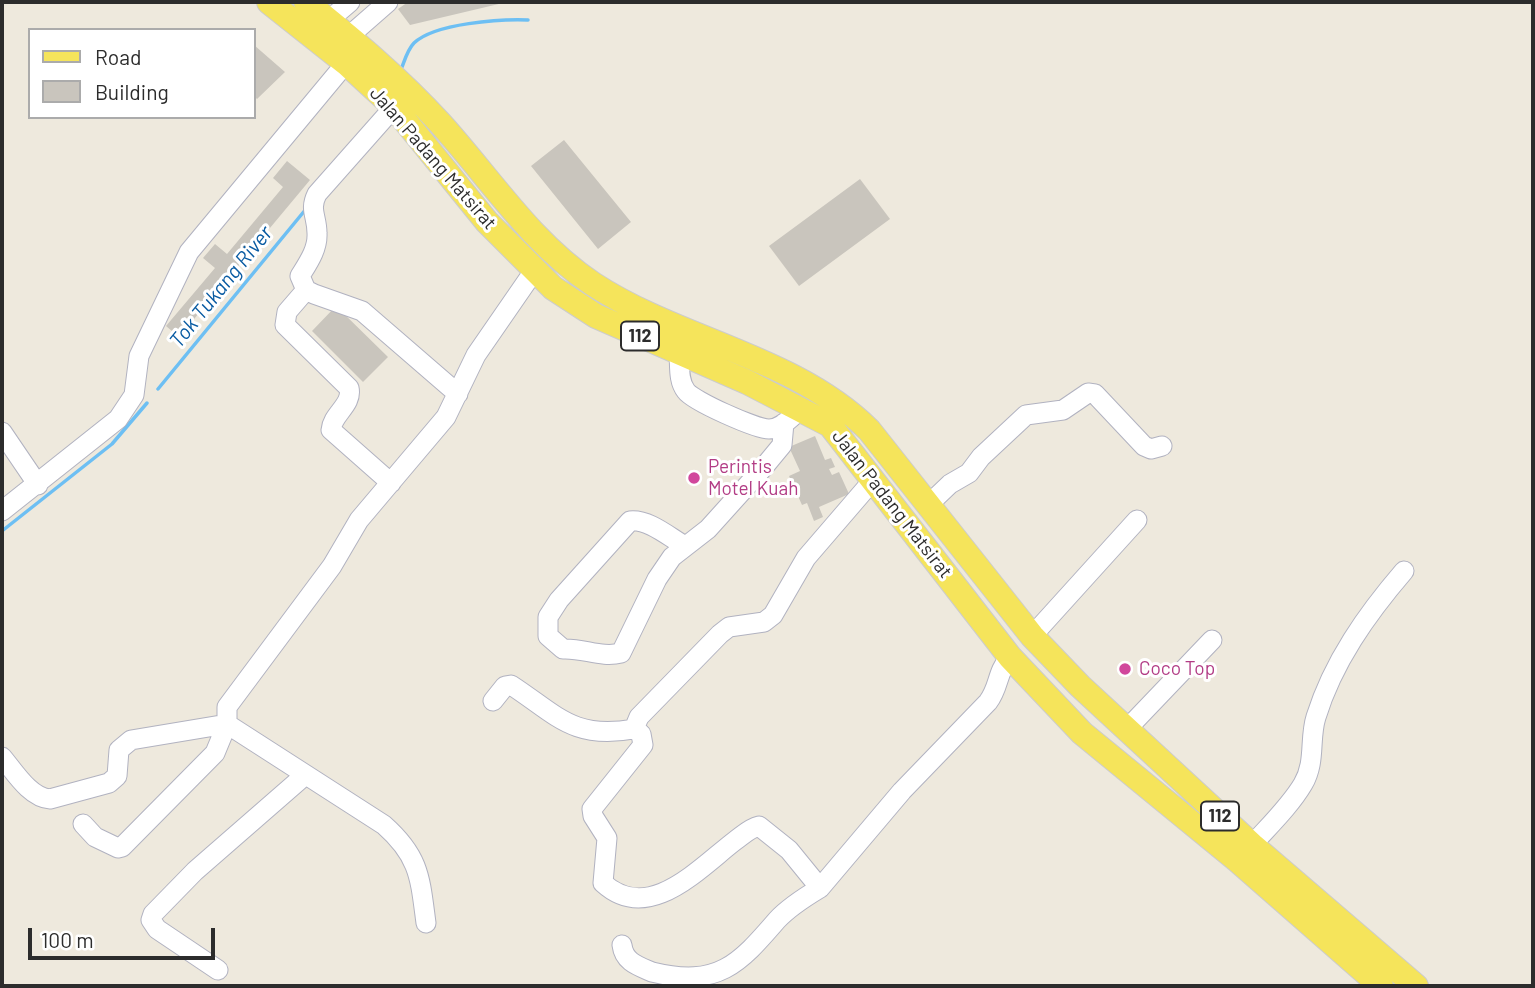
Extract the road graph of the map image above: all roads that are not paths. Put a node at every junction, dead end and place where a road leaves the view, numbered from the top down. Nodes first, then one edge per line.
1 (269, 2) edge
2 (306, 2) edge
3 (349, 2) edge
4 (388, 2) edge
5 (329, 20) junction
6 (348, 37) junction
7 (346, 63) junction
8 (394, 107) junction
9 (534, 271) junction
10 (306, 290) junction
11 (679, 354) junction
12 (458, 394) junction
13 (793, 416) junction
14 (2, 432) edge
15 (1163, 446) dead end
16 (874, 479) junction
17 (391, 483) junction
18 (38, 485) junction
19 (928, 505) junction
20 (2, 511) edge
21 (1137, 520) dead end
22 (685, 546) junction
23 (1404, 571) dead end
24 (1032, 636) junction
25 (1212, 640) dead end
26 (1010, 657) junction
27 (493, 701) dead end
28 (227, 724) junction
29 (634, 729) junction
30 (1126, 730) junction
31 (2, 757) edge
32 (304, 776) junction
33 (83, 824) dead end
34 (1252, 845) junction
35 (820, 888) junction
36 (426, 923) dead end
37 (622, 945) dead end
38 (218, 970) dead end
39 (686, 983) edge
40 (1381, 986) edge
41 (1416, 986) edge

1 - 7 main road, Jalan Padang Matsirat / 112
2 - 5 main road, Jalan Padang Matsirat / 112
3 - 5 street
4 - 6 street
5 - 6 main road, Jalan Padang Matsirat / 112
6 - 19 main road, Jalan Padang Matsirat / 112
7 - 8 main road, Jalan Padang Matsirat / 112
7 - 18 street
8 - 9 main road, Jalan Padang Matsirat / 112
8 - 10 street
9 - 11 main road, Jalan Padang Matsirat / 112
9 - 12 street
10 - 12 street
10 - 17 street
11 - 13 main road, Jalan Padang Matsirat / 112
11 - 13 street
12 - 17 street
13 - 16 main road, Jalan Padang Matsirat / 112
13 - 22 street
14 - 18 street
15 - 19 street
16 - 26 main road, Jalan Padang Matsirat / 112
16 - 29 street
17 - 28 street
18 - 20 street
19 - 24 main road, Jalan Padang Matsirat / 112
21 - 24 street
22 - 22 street
23 - 34 street
24 - 26 main road
24 - 30 main road, Jalan Padang Matsirat / 112
25 - 30 street
26 - 35 street
26 - 40 main road, Jalan Padang Matsirat / 112
27 - 29 street
28 - 31 street
28 - 32 street
28 - 33 street
29 - 35 street
30 - 34 main road, Jalan Padang Matsirat / 112
32 - 36 street
32 - 38 street
34 - 41 main road, Jalan Padang Matsirat / 112
35 - 39 street
37 - 39 street

